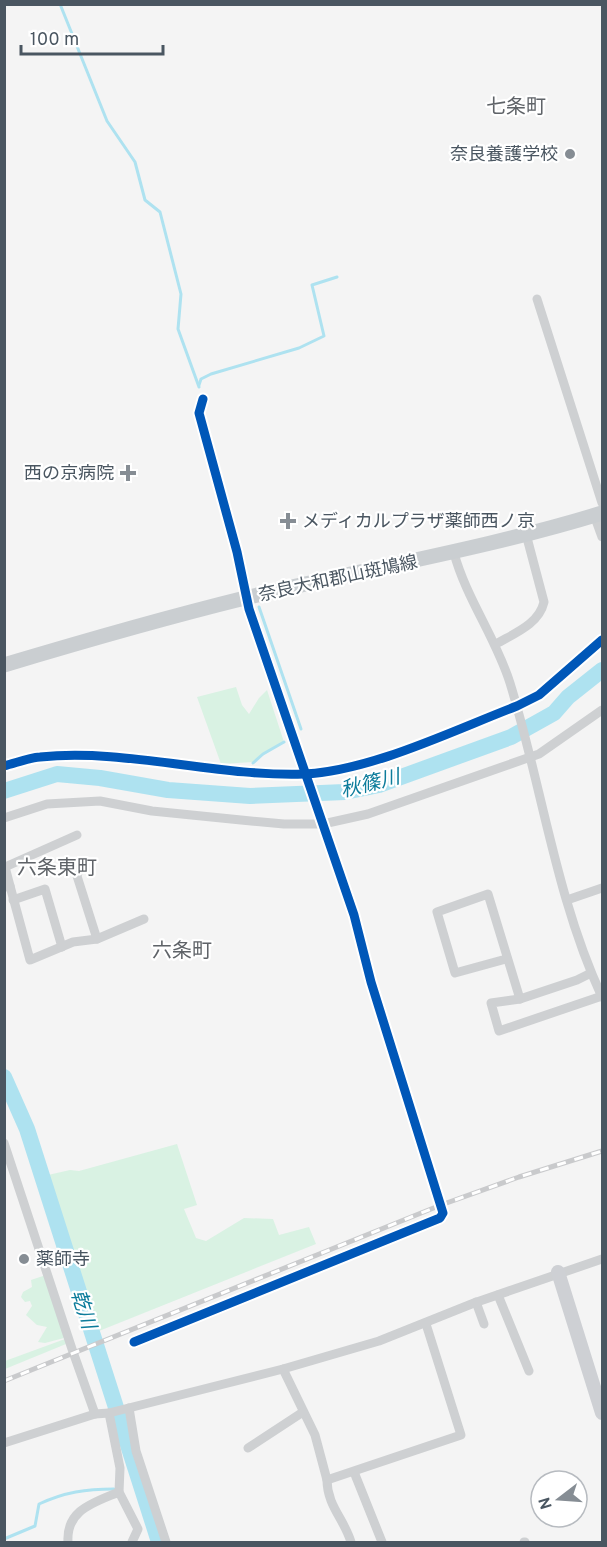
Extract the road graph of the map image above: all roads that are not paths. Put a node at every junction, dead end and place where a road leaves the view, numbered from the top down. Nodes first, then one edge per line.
1 (537, 299) dead end
2 (203, 399) dead end
3 (600, 510) edge
4 (526, 534) junction
5 (603, 537) edge
6 (453, 553) junction
7 (247, 598) junction
8 (496, 644) junction
9 (4, 665) edge
10 (603, 710) edge
11 (528, 753) junction
12 (4, 818) edge
13 (322, 822) junction
14 (77, 835) dead end
15 (79, 869) dead end
16 (7, 887) edge
17 (603, 888) edge
18 (13, 900) junction
19 (567, 900) junction
20 (144, 919) dead end
21 (97, 939) junction
22 (63, 947) junction
23 (506, 959) junction
24 (591, 973) junction
25 (602, 997) edge
26 (520, 999) junction
27 (4, 1143) edge
28 (603, 1259) edge
29 (558, 1272) junction
30 (498, 1295) junction
31 (476, 1302) junction
32 (426, 1324) junction
33 (484, 1324) dead end
34 (134, 1342) dead end
35 (283, 1370) junction
36 (529, 1371) dead end
37 (129, 1408) junction
38 (303, 1412) junction
39 (109, 1413) junction
40 (603, 1413) edge
41 (95, 1414) junction
42 (4, 1443) edge
43 (248, 1448) dead end
44 (354, 1472) junction
45 (327, 1480) junction
46 (118, 1492) junction
47 (68, 1542) edge
48 (132, 1542) edge
49 (166, 1542) edge
50 (351, 1542) edge
51 (382, 1542) edge

1 - 3 street
2 - 7 street
3 - 4 main road, 奈良大和郡山斑鳩線
3 - 5 street
4 - 6 main road, 奈良大和郡山斑鳩線
4 - 8 street
6 - 7 main road, 奈良大和郡山斑鳩線
6 - 8 street
7 - 9 main road, 奈良大和郡山斑鳩線
7 - 13 street
8 - 11 street
10 - 11 street
11 - 13 street
11 - 19 street
12 - 13 street
13 - 34 street
14 - 16 street
15 - 21 street
16 - 18 street
17 - 19 street
18 - 22 street
18 - 22 street
19 - 24 street
20 - 21 street
21 - 22 street
23 - 23 street
23 - 26 street
24 - 25 street
24 - 26 street
25 - 26 street
27 - 41 street
28 - 29 street
29 - 30 street
29 - 40 street
30 - 31 street
30 - 36 street
31 - 32 street
31 - 33 street
32 - 35 street
32 - 44 street
35 - 37 street
35 - 38 street
37 - 39 street
37 - 49 street
38 - 43 street
38 - 45 street
39 - 41 street
39 - 46 street
41 - 42 street
44 - 45 street
44 - 51 street
45 - 50 street
46 - 47 street
46 - 48 street

